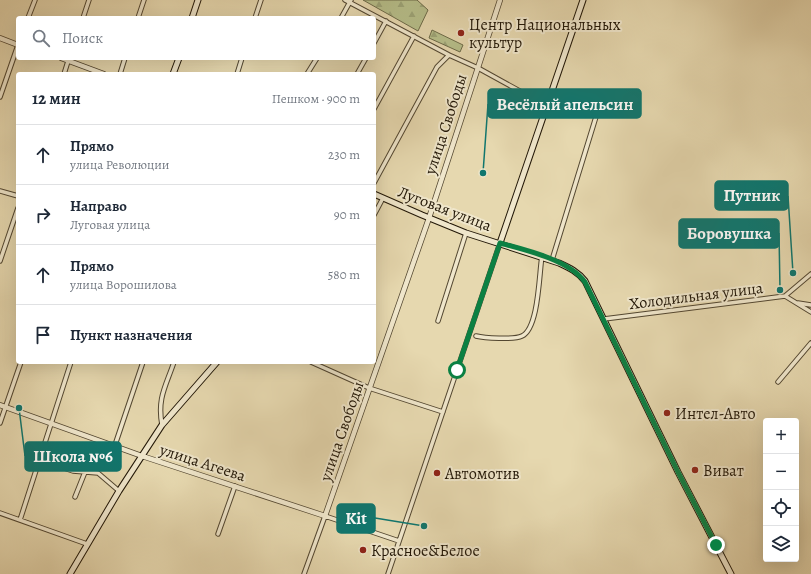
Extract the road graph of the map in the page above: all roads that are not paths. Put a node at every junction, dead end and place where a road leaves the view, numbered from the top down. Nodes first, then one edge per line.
1 (34, 0) edge
2 (89, 0) edge
3 (144, 0) edge
4 (198, 0) edge
5 (261, 0) edge
6 (345, 0) edge
7 (500, 0) edge
8 (583, 0) edge
9 (350, 1) edge
10 (29, 16) edge
11 (84, 16) edge
12 (139, 16) edge
13 (193, 16) edge
14 (256, 16) edge
15 (342, 16) edge
16 (386, 21) junction
17 (414, 36) junction
18 (0, 38) edge
19 (376, 39) edge
20 (16, 44) edge
21 (16, 51) edge
22 (449, 55) junction
23 (69, 60) edge
24 (71, 60) edge
25 (124, 60) edge
26 (178, 60) edge
27 (241, 60) edge
28 (316, 60) edge
29 (365, 60) edge
30 (478, 68) junction
31 (65, 72) edge
32 (99, 72) edge
33 (121, 72) edge
34 (174, 72) edge
35 (238, 72) edge
36 (308, 72) edge
37 (358, 72) edge
38 (0, 97) edge
39 (376, 105) edge
40 (547, 106) junction
41 (599, 108) dead end
42 (376, 179) edge
43 (0, 191) edge
44 (16, 195) edge
45 (376, 195) edge
46 (383, 198) junction
47 (376, 211) edge
48 (16, 214) edge
49 (428, 218) junction
50 (466, 233) junction
51 (500, 243) junction
52 (542, 256) junction
53 (552, 260) junction
54 (0, 261) edge
55 (811, 274) edge
56 (785, 296) junction
57 (795, 302) junction
58 (811, 305) edge
59 (811, 312) edge
60 (604, 320) junction
61 (438, 321) dead end
62 (476, 336) dead end
63 (811, 343) edge
64 (20, 364) edge
65 (70, 364) edge
66 (142, 364) edge
67 (173, 364) edge
68 (215, 364) edge
69 (315, 364) edge
70 (778, 382) dead end
71 (369, 388) junction
72 (0, 405) edge
73 (5, 407) junction
74 (443, 412) junction
75 (0, 423) edge
76 (51, 423) junction
77 (162, 425) junction
78 (115, 445) junction
79 (142, 456) junction
80 (39, 460) junction
81 (84, 472) junction
82 (235, 486) junction
83 (119, 491) junction
84 (75, 497) dead end
85 (0, 513) edge
86 (325, 516) junction
87 (20, 520) junction
88 (218, 534) dead end
89 (399, 541) junction
90 (87, 544) junction
91 (70, 574) edge
92 (304, 574) edge
93 (388, 574) edge
94 (731, 574) edge

1 - 10 street
2 - 11 street
3 - 12 street
4 - 13 main road
5 - 14 street
6 - 9 street
7 - 30 street, улица Свободы
8 - 40 main road
9 - 15 street
9 - 16 street
16 - 17 street
16 - 19 street
17 - 22 street
17 - 39 street
18 - 20 street
21 - 38 street
22 - 30 street
22 - 42 street
23 - 31 street
24 - 32 street
25 - 33 street
26 - 34 main road
27 - 35 street
28 - 36 street
29 - 37 street
30 - 40 street
30 - 49 street, улица Свободы
40 - 51 main road
41 - 53 street
43 - 44 street
45 - 46 main road, Луговая улица
46 - 47 street
46 - 49 main road, Луговая улица
48 - 54 street
49 - 50 main road, Луговая улица
49 - 71 street, улица Свободы
50 - 51 main road, Луговая улица
50 - 61 street
51 - 52 main road, Луговая улица
51 - 74 street
52 - 53 main road, Луговая улица
52 - 62 street
53 - 60 main road, Луговая улица
55 - 56 street
56 - 57 street, Холодильная улица
56 - 60 street, Холодильная улица
57 - 58 street
57 - 59 street, Холодильная улица
60 - 94 main road, Луговая улица
63 - 70 street
64 - 73 street
65 - 76 street
66 - 78 street
67 - 77 street
68 - 77 main road
69 - 71 street
71 - 74 street
71 - 86 street, улица Свободы
72 - 73 street, улица Агеева
73 - 75 street
73 - 76 street, улица Агеева
74 - 89 street
76 - 78 street, улица Агеева
76 - 80 street
77 - 79 main road
78 - 79 street, улица Агеева
79 - 82 street, улица Агеева
79 - 83 main road
80 - 81 street
80 - 87 street
81 - 83 street
81 - 84 street
82 - 86 street, улица Агеева
82 - 88 street
83 - 90 main road
85 - 87 street
86 - 89 street, улица Агеева
86 - 92 street, улица Свободы
87 - 90 street
89 - 93 street
90 - 91 main road

